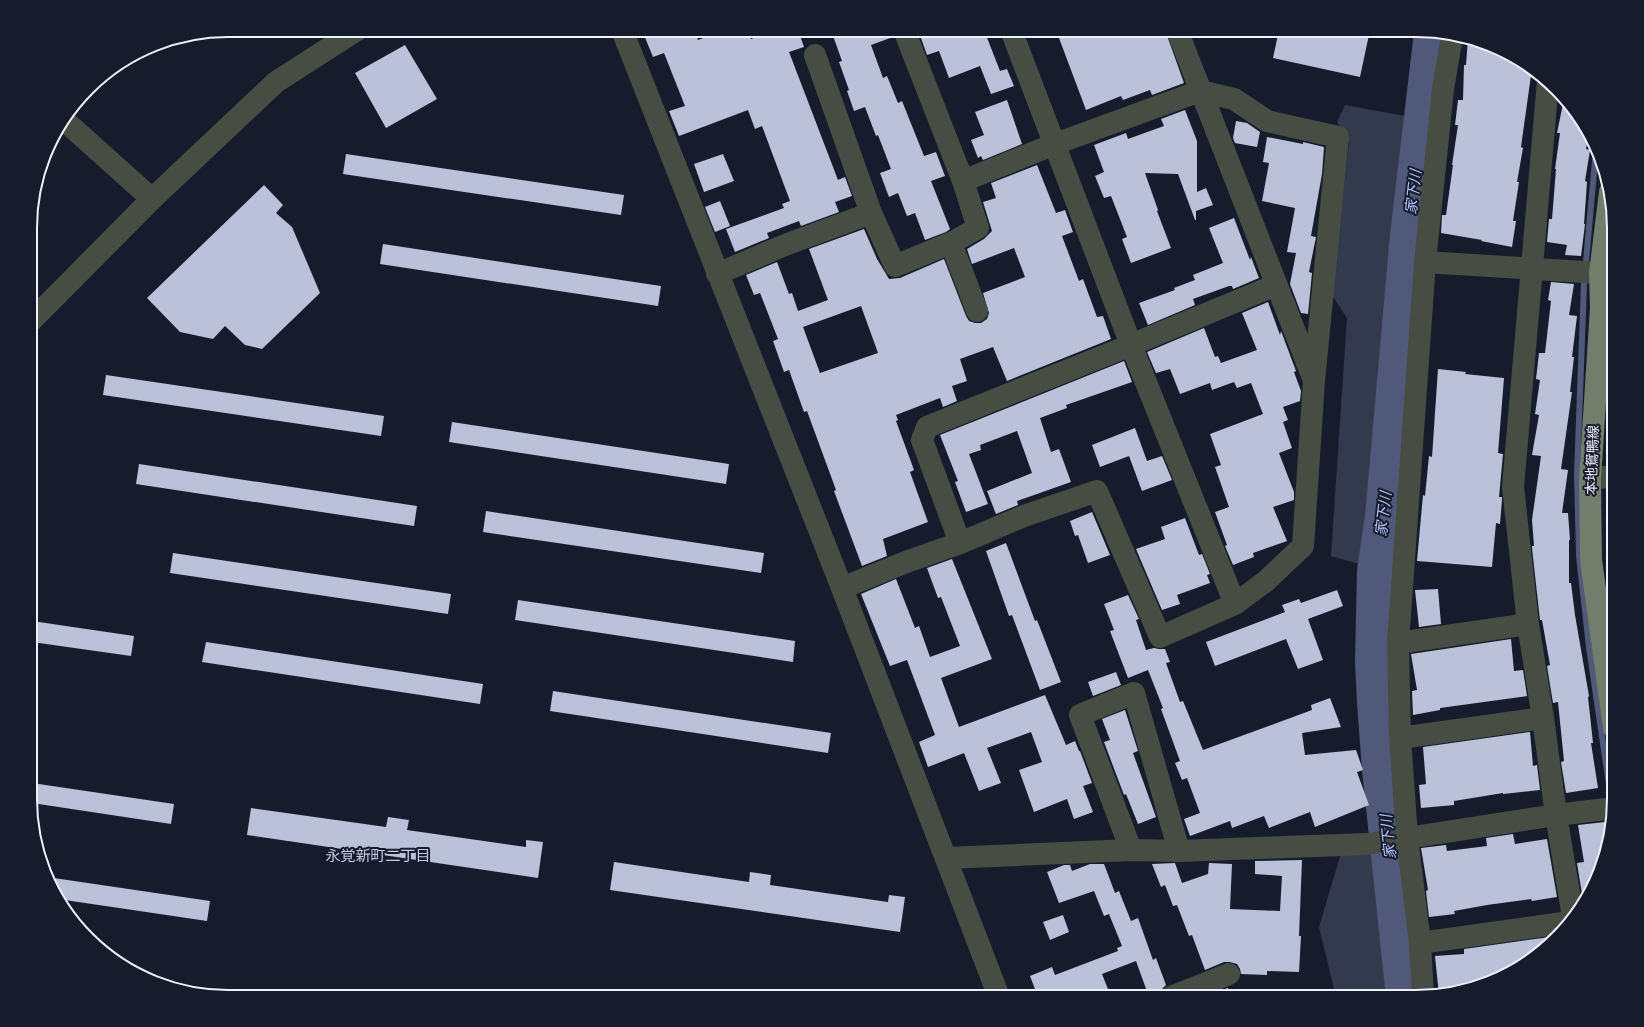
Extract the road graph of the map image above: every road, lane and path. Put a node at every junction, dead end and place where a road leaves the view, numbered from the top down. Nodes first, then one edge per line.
1 (346, 37) edge
2 (625, 37) edge
3 (907, 37) edge
4 (1014, 37) edge
5 (1180, 37) edge
6 (1451, 41) edge
7 (815, 55) dead end
8 (1547, 89) edge
9 (1200, 91) junction
10 (68, 124) edge
11 (1055, 144) junction
12 (963, 181) junction
13 (152, 199) junction
14 (871, 213) junction
15 (1607, 216) edge
16 (951, 244) junction
17 (1425, 262) junction
18 (1531, 269) junction
19 (1600, 273) junction
20 (717, 274) junction
21 (1276, 285) junction
22 (1607, 307) edge
23 (977, 311) dead end
24 (37, 315) edge
25 (1132, 345) junction
26 (1314, 381) junction
27 (1607, 477) edge
28 (1590, 479) junction
29 (960, 543) junction
30 (842, 588) junction
31 (1235, 604) junction
32 (1528, 624) junction
33 (1398, 642) junction
34 (1607, 645) edge
35 (1543, 718) junction
36 (1400, 738) junction
37 (1607, 809) edge
38 (1556, 815) junction
39 (1407, 837) junction
40 (1131, 850) junction
41 (1179, 851) junction
42 (946, 858) junction
43 (1572, 910) edge
44 (1562, 923) edge
45 (1420, 943) junction
46 (1229, 974) dead end
47 (996, 990) edge
48 (1189, 990) edge
49 (1423, 990) edge

1 - 13 street
2 - 20 street
3 - 12 street
4 - 11 street
5 - 9 street
6 - 17 street
7 - 14 street
8 - 18 street
9 - 11 street
9 - 21 street
9 - 26 street
10 - 13 street
11 - 12 street
11 - 25 street
12 - 16 street
13 - 24 street
14 - 16 street
14 - 20 street
15 - 19 main road, 本地鴛鴨線
16 - 23 street
17 - 18 street
17 - 33 street
18 - 19 street
18 - 32 street
19 - 22 main road, 本地鴛鴨線
20 - 30 street
21 - 25 street
21 - 26 street
22 - 28 main road, 本地鴛鴨線
25 - 29 street
25 - 31 street
26 - 31 street
27 - 28 street
28 - 34 main road, 本地鴛鴨線
29 - 30 street
29 - 31 street
30 - 42 street
32 - 33 street
32 - 35 street
33 - 36 street
35 - 36 street
35 - 38 street
36 - 39 street
37 - 38 street
38 - 39 street
38 - 43 street
39 - 41 street
39 - 45 street
40 - 41 street
40 - 41 street
40 - 42 street
42 - 47 street
44 - 45 street
45 - 49 street
46 - 48 street

